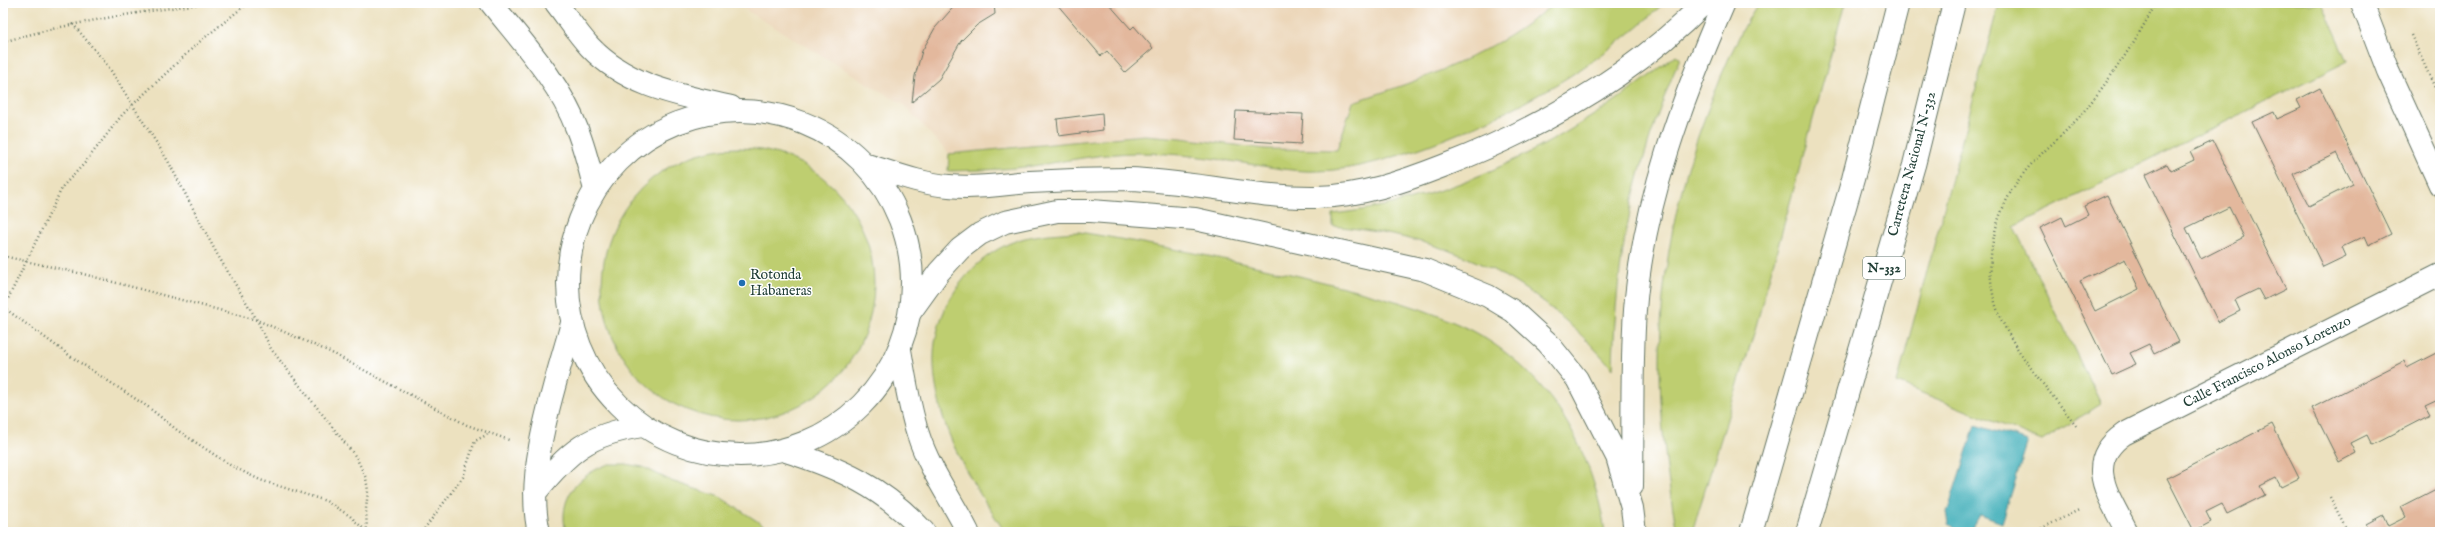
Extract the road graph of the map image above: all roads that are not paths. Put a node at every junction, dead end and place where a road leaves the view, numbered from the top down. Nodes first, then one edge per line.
1 (491, 3) edge
2 (556, 3) edge
3 (1704, 3) edge
4 (1724, 3) edge
5 (1898, 3) edge
6 (1954, 3) edge
7 (2362, 3) edge
8 (748, 111) junction
9 (867, 165) junction
10 (2440, 185) edge
11 (595, 190) junction
12 (2440, 275) edge
13 (911, 311) junction
14 (572, 322) junction
15 (900, 350) junction
16 (642, 426) junction
17 (783, 450) junction
18 (535, 493) junction
19 (1632, 508) junction
20 (539, 532) edge
21 (924, 532) edge
22 (968, 532) edge
23 (1635, 532) edge
24 (1751, 532) edge
25 (1807, 532) edge
26 (2127, 532) edge

1 - 11 main road
2 - 8 main road
3 - 9 main road
4 - 19 main road
5 - 24 main road
6 - 25 main road, Carretera Nacional N-332 / N-332
7 - 10 main road
8 - 9 main road
8 - 11 main road
9 - 13 main road
11 - 14 main road
12 - 26 main road, Calle Francisco Alonso Lorenzo
13 - 15 main road
13 - 19 main road
14 - 16 main road
14 - 18 main road
15 - 17 main road
15 - 22 main road
16 - 17 main road
16 - 18 main road
17 - 21 main road
18 - 20 main road
19 - 23 main road

